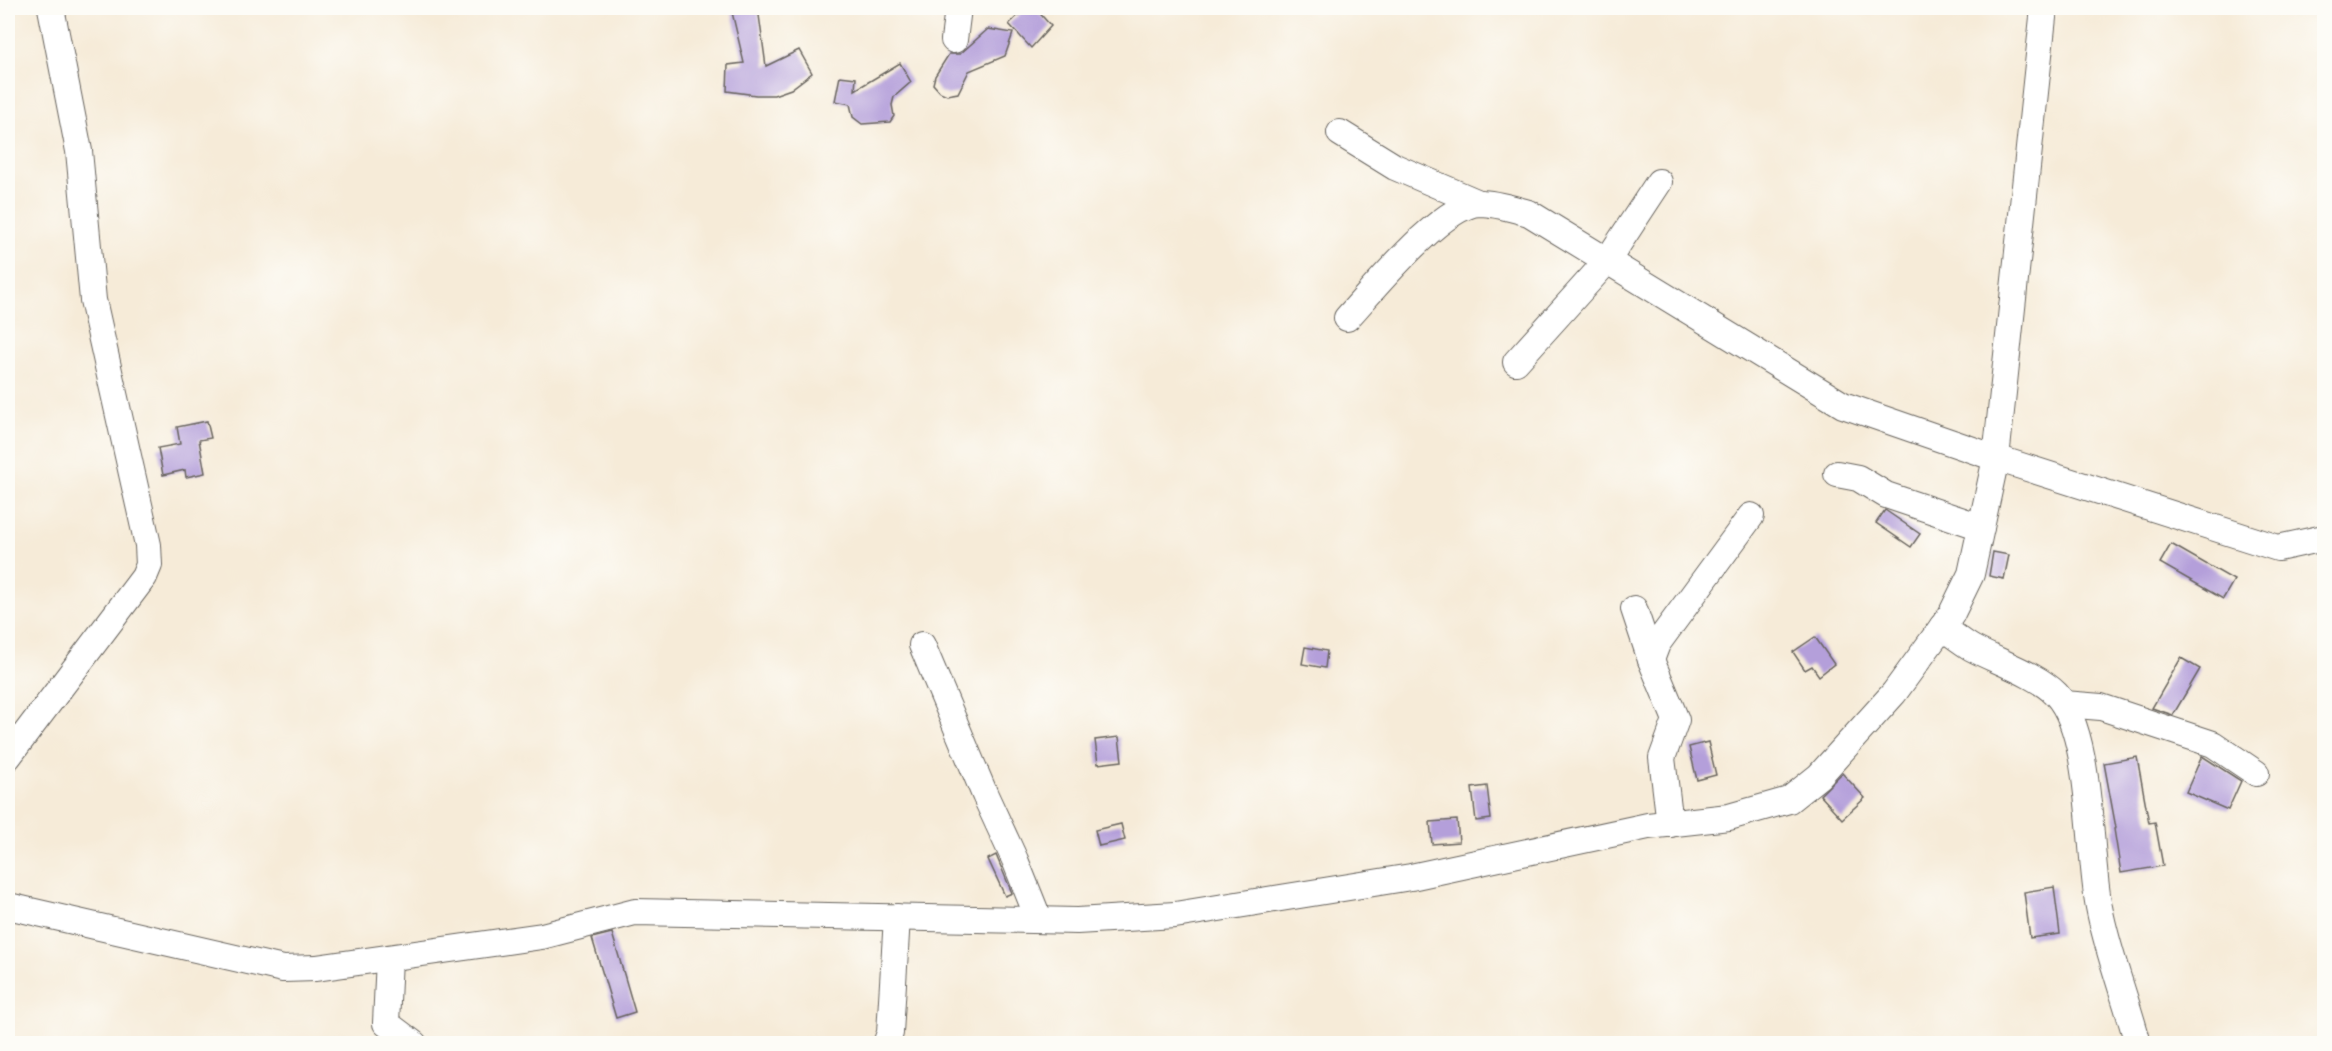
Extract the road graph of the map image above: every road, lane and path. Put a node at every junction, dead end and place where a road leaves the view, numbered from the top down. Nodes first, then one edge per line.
1 (51, 8) edge
2 (957, 8) edge
3 (2044, 8) edge
4 (954, 40) dead end
5 (1340, 133) dead end
6 (1659, 182) dead end
7 (1479, 203) junction
8 (1607, 261) junction
9 (1347, 318) dead end
10 (1516, 362) dead end
11 (1996, 459) junction
12 (1838, 474) dead end
13 (1751, 516) dead end
14 (1981, 527) junction
15 (2325, 538) edge
16 (1634, 609) dead end
17 (1942, 627) junction
18 (922, 645) dead end
19 (1651, 660) junction
20 (2064, 704) junction
21 (8, 757) edge
22 (2256, 773) dead end
23 (1670, 824) junction
24 (8, 906) edge
25 (897, 917) junction
26 (1039, 920) junction
27 (389, 958) junction
28 (414, 1044) edge
29 (886, 1044) edge
30 (2138, 1044) edge

1 - 21 street
2 - 4 street
3 - 11 street
5 - 7 street
6 - 8 street
7 - 8 street
7 - 9 street
8 - 10 street
8 - 11 street
11 - 14 street
11 - 15 street
12 - 14 street
13 - 19 street
14 - 17 street
16 - 19 street
17 - 20 street
17 - 23 street
18 - 26 street
19 - 23 street
20 - 22 street
20 - 30 street
23 - 26 street
24 - 27 street
25 - 26 street
25 - 27 street
25 - 29 street
27 - 28 street

